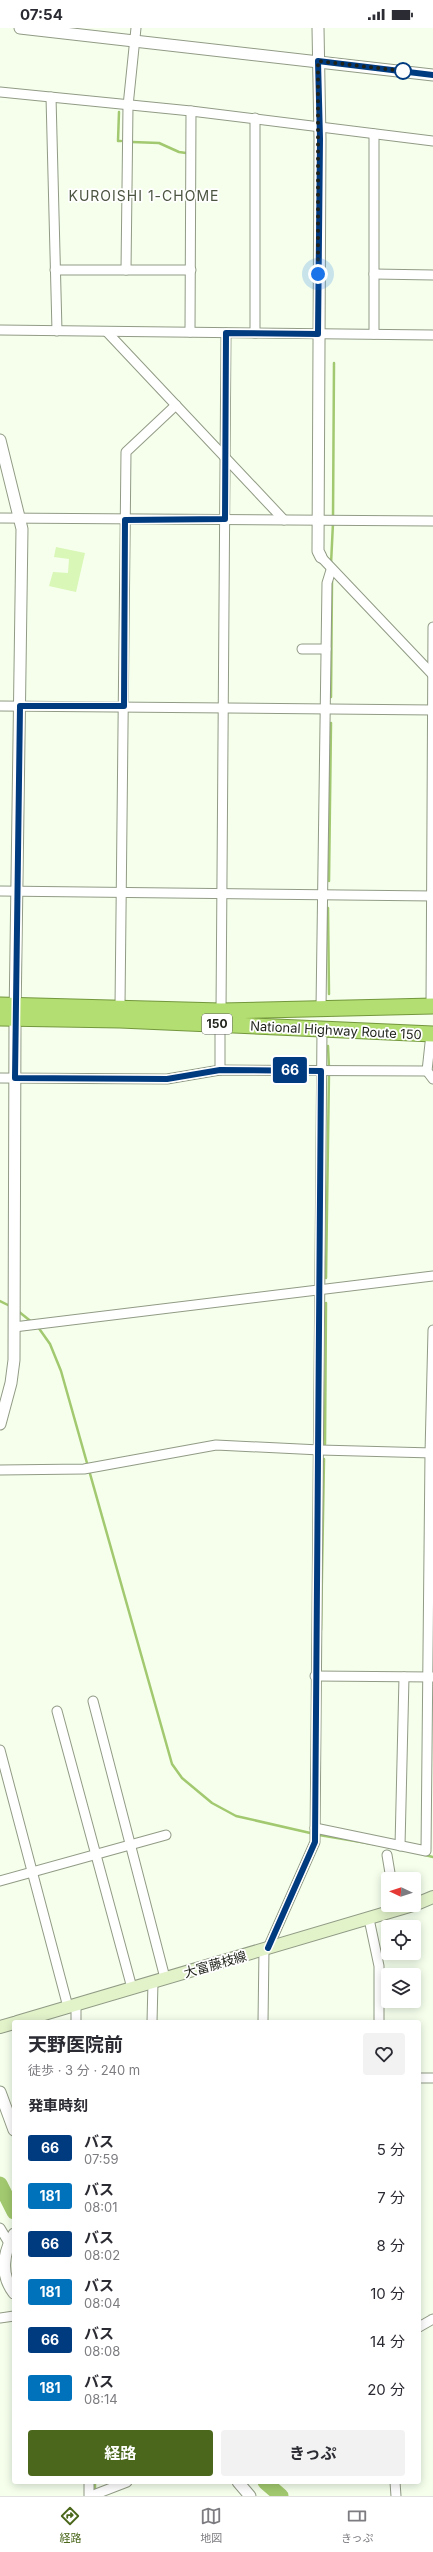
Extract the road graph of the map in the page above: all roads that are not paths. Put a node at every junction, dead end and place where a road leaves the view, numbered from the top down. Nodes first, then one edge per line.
1 (20, 28) edge
2 (136, 28) edge
3 (318, 28) edge
4 (134, 40) junction
5 (318, 61) junction
6 (433, 75) edge
7 (0, 92) edge
8 (51, 96) junction
9 (128, 106) junction
10 (191, 111) junction
11 (255, 118) junction
12 (319, 127) junction
13 (374, 134) junction
14 (433, 140) edge
15 (56, 270) junction
16 (126, 270) junction
17 (190, 270) junction
18 (374, 274) junction
19 (433, 275) edge
20 (0, 330) edge
21 (57, 331) junction
22 (107, 332) junction
23 (190, 332) junction
24 (226, 333) junction
25 (254, 333) junction
26 (318, 334) junction
27 (374, 334) junction
28 (433, 335) edge
29 (176, 405) junction
30 (0, 440) edge
31 (226, 458) junction
32 (0, 518) edge
33 (20, 518) junction
34 (225, 519) junction
35 (125, 520) junction
36 (284, 520) junction
37 (328, 520) junction
38 (433, 521) edge
39 (321, 557) joint
40 (331, 570) junction
41 (433, 627) edge
42 (302, 649) dead end
43 (326, 649) junction
44 (433, 675) edge
45 (0, 706) edge
46 (20, 706) junction
47 (124, 706) junction
48 (223, 708) junction
49 (326, 708) junction
50 (433, 710) edge
51 (0, 891) edge
52 (17, 892) junction
53 (121, 894) junction
54 (222, 894) junction
55 (324, 895) junction
56 (432, 896) edge
57 (0, 1005) edge
58 (120, 1006) junction
59 (432, 1006) edge
60 (321, 1007) junction
61 (15, 1012) junction
62 (220, 1017) junction
63 (0, 1018) edge
64 (322, 1030) junction
65 (432, 1034) edge
66 (220, 1070) junction
67 (326, 1071) junction
68 (427, 1071) junction
69 (0, 1078) edge
70 (15, 1078) junction
71 (433, 1079) edge
72 (433, 1276) edge
73 (321, 1292) junction
74 (14, 1327) junction
75 (433, 1330) edge
76 (0, 1424) edge
77 (320, 1450) junction
78 (431, 1453) edge
79 (0, 1470) edge
80 (315, 1676) junction
81 (404, 1676) junction
82 (430, 1677) edge
83 (93, 1701) dead end
84 (57, 1711) dead end
85 (0, 1750) edge
86 (315, 1832) junction
87 (166, 1835) dead end
88 (130, 1845) junction
89 (400, 1846) junction
90 (96, 1855) junction
91 (387, 1855) dead end
92 (32, 1872) junction
93 (390, 1872) edge
94 (0, 1881) edge
95 (433, 1897) edge
96 (421, 1902) edge
97 (386, 1912) edge
98 (369, 1919) junction
99 (266, 1949) junction
100 (165, 1978) junction
101 (153, 1982) junction
102 (132, 1988) junction
103 (72, 2006) junction
104 (22, 2020) edge
105 (76, 2020) edge
106 (152, 2020) edge
107 (263, 2020) edge
108 (379, 2020) edge
109 (12, 2023) edge
110 (0, 2027) edge
111 (421, 2078) edge
112 (433, 2078) edge
113 (0, 2092) edge
114 (12, 2125) edge
115 (0, 2228) edge
116 (11, 2239) edge
117 (12, 2289) edge
118 (12, 2316) edge
119 (0, 2318) edge
120 (433, 2319) edge
121 (421, 2326) edge
122 (90, 2484) edge
123 (122, 2484) edge
124 (240, 2484) edge
125 (395, 2484) edge
126 (93, 2495) edge
127 (250, 2496) edge
128 (396, 2496) edge

1 - 4 street
2 - 4 street
3 - 5 street
4 - 5 street
4 - 9 street
5 - 6 street
5 - 12 street
7 - 8 street
8 - 9 street
8 - 15 street
9 - 10 street
9 - 16 street
10 - 11 street
10 - 17 street
11 - 12 street
11 - 25 street
12 - 13 street
12 - 26 street
13 - 14 street
13 - 18 street
15 - 16 street
15 - 21 street
16 - 17 street
17 - 23 street
18 - 19 street
18 - 27 street
20 - 21 street
21 - 22 street
22 - 23 street
22 - 29 street
23 - 24 street
24 - 25 street
24 - 31 street
25 - 26 street
26 - 27 street
26 - 37 street
27 - 28 street
29 - 31 street
29 - 35 street
30 - 33 street
31 - 34 street
31 - 36 street
32 - 33 street
33 - 35 street
33 - 46 street
34 - 35 street
34 - 36 street
34 - 48 street
35 - 47 street
36 - 37 street
37 - 38 street
37 - 39 street
39 - 40 street
40 - 43 street
40 - 44 street
41 - 44 street
42 - 43 street
43 - 49 street
44 - 50 street
45 - 46 street
46 - 47 street
46 - 52 street
47 - 48 street
47 - 53 street
48 - 49 street
48 - 54 street
49 - 50 street
49 - 55 street
50 - 56 street
51 - 52 street
52 - 53 street
52 - 61 street
53 - 54 street
53 - 58 street
54 - 55 street
54 - 62 street
55 - 56 street
55 - 60 street
56 - 59 street
57 - 61 highway, National Highway Route 150 / 150
58 - 61 highway, National Highway Route 150 / 150
58 - 62 highway, National Highway Route 150 / 150
59 - 60 highway, National Highway Route 150 / 150
60 - 62 highway, National Highway Route 150 / 150
61 - 62 highway, National Highway Route 150 / 150
61 - 63 highway, National Highway Route 150 / 150
61 - 70 street
62 - 64 highway, National Highway Route 150 / 150
62 - 66 street
64 - 65 highway, National Highway Route 150 / 150
64 - 67 street
65 - 68 street
66 - 67 street
66 - 70 street
67 - 68 street
67 - 73 street
68 - 71 street
69 - 70 street
70 - 74 street
72 - 73 street
73 - 74 street
73 - 77 street
74 - 76 street
75 - 78 street
77 - 78 street
77 - 79 street
77 - 80 street
78 - 82 street
80 - 81 street
80 - 86 street
81 - 82 street
81 - 89 street
82 - 89 street
83 - 88 street
84 - 90 street
85 - 92 street
86 - 89 street
86 - 99 street
87 - 88 street
88 - 90 street
88 - 100 street
90 - 92 street
90 - 102 street
91 - 93 street
92 - 94 street
92 - 103 street
95 - 96 main road, 大富藤枝線
97 - 98 main road, 大富藤枝線
98 - 99 main road, 大富藤枝線
98 - 108 street
99 - 100 main road, 大富藤枝線
99 - 107 street
100 - 101 main road, 大富藤枝線
101 - 102 main road, 大富藤枝線
101 - 106 street
102 - 103 main road, 大富藤枝線
103 - 104 main road, 大富藤枝線
103 - 105 street
109 - 110 main road, 大富藤枝線
111 - 112 street
113 - 114 street
115 - 116 street
116 - 117 street
118 - 119 street
120 - 121 street
122 - 126 street
123 - 126 street
124 - 127 street
125 - 128 street

